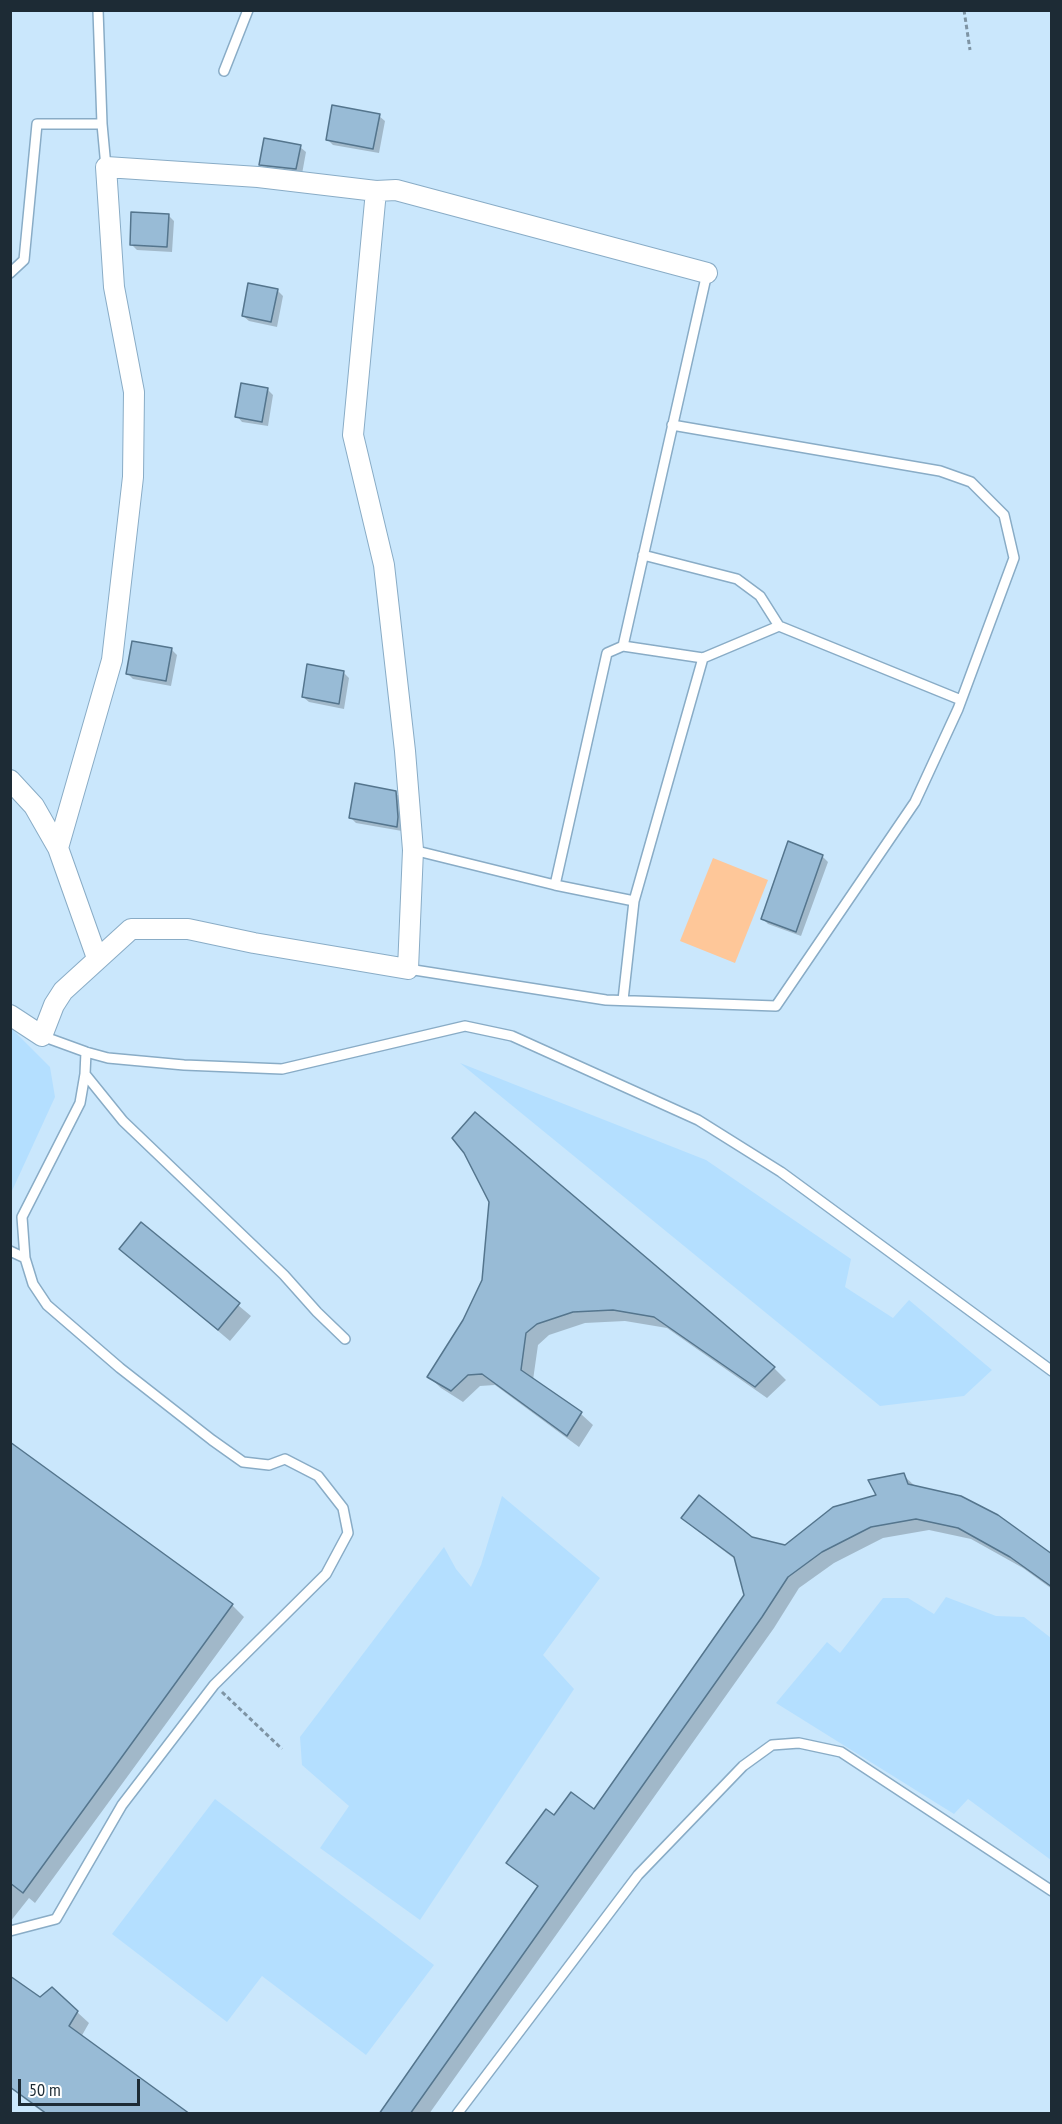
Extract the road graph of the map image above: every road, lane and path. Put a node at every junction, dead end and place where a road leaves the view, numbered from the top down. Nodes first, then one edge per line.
1 (98, 10) edge
2 (248, 10) edge
3 (964, 10) edge
4 (970, 50) dead end
5 (224, 71) dead end
6 (102, 124) junction
7 (106, 167) junction
8 (376, 191) junction
9 (10, 273) edge
10 (707, 273) joint
11 (672, 425) junction
12 (643, 555) junction
13 (779, 626) junction
14 (622, 646) junction
15 (703, 658) junction
16 (961, 700) junction
17 (10, 780) edge
18 (58, 848) junction
19 (413, 850) junction
20 (555, 885) junction
21 (634, 901) junction
22 (93, 962) junction
23 (408, 969) junction
24 (623, 1000) junction
25 (10, 1015) edge
26 (42, 1036) junction
27 (86, 1052) junction
28 (86, 1074) junction
29 (10, 1251) edge
30 (25, 1258) junction
31 (345, 1339) dead end
32 (1052, 1371) edge
33 (214, 1685) junction
34 (282, 1749) dead end
35 (1052, 1892) edge
36 (10, 1931) edge
37 (457, 2114) edge

1 - 6 lane
2 - 5 lane
3 - 4 path
6 - 7 lane
6 - 9 lane
7 - 8 street
7 - 18 street
8 - 10 street
8 - 19 street
10 - 11 lane
11 - 12 lane
11 - 16 lane
12 - 13 lane
12 - 14 lane
13 - 15 lane
13 - 16 lane
14 - 15 lane
14 - 20 lane
15 - 21 lane
16 - 24 lane
17 - 18 street
18 - 22 street
19 - 20 lane
19 - 23 street
20 - 21 lane
21 - 24 lane
22 - 23 street
22 - 26 street
23 - 24 lane
25 - 26 street
26 - 27 lane
27 - 28 lane
27 - 32 lane
28 - 30 lane
28 - 31 lane
29 - 30 lane
30 - 33 lane
33 - 34 path
33 - 36 lane
35 - 37 lane

